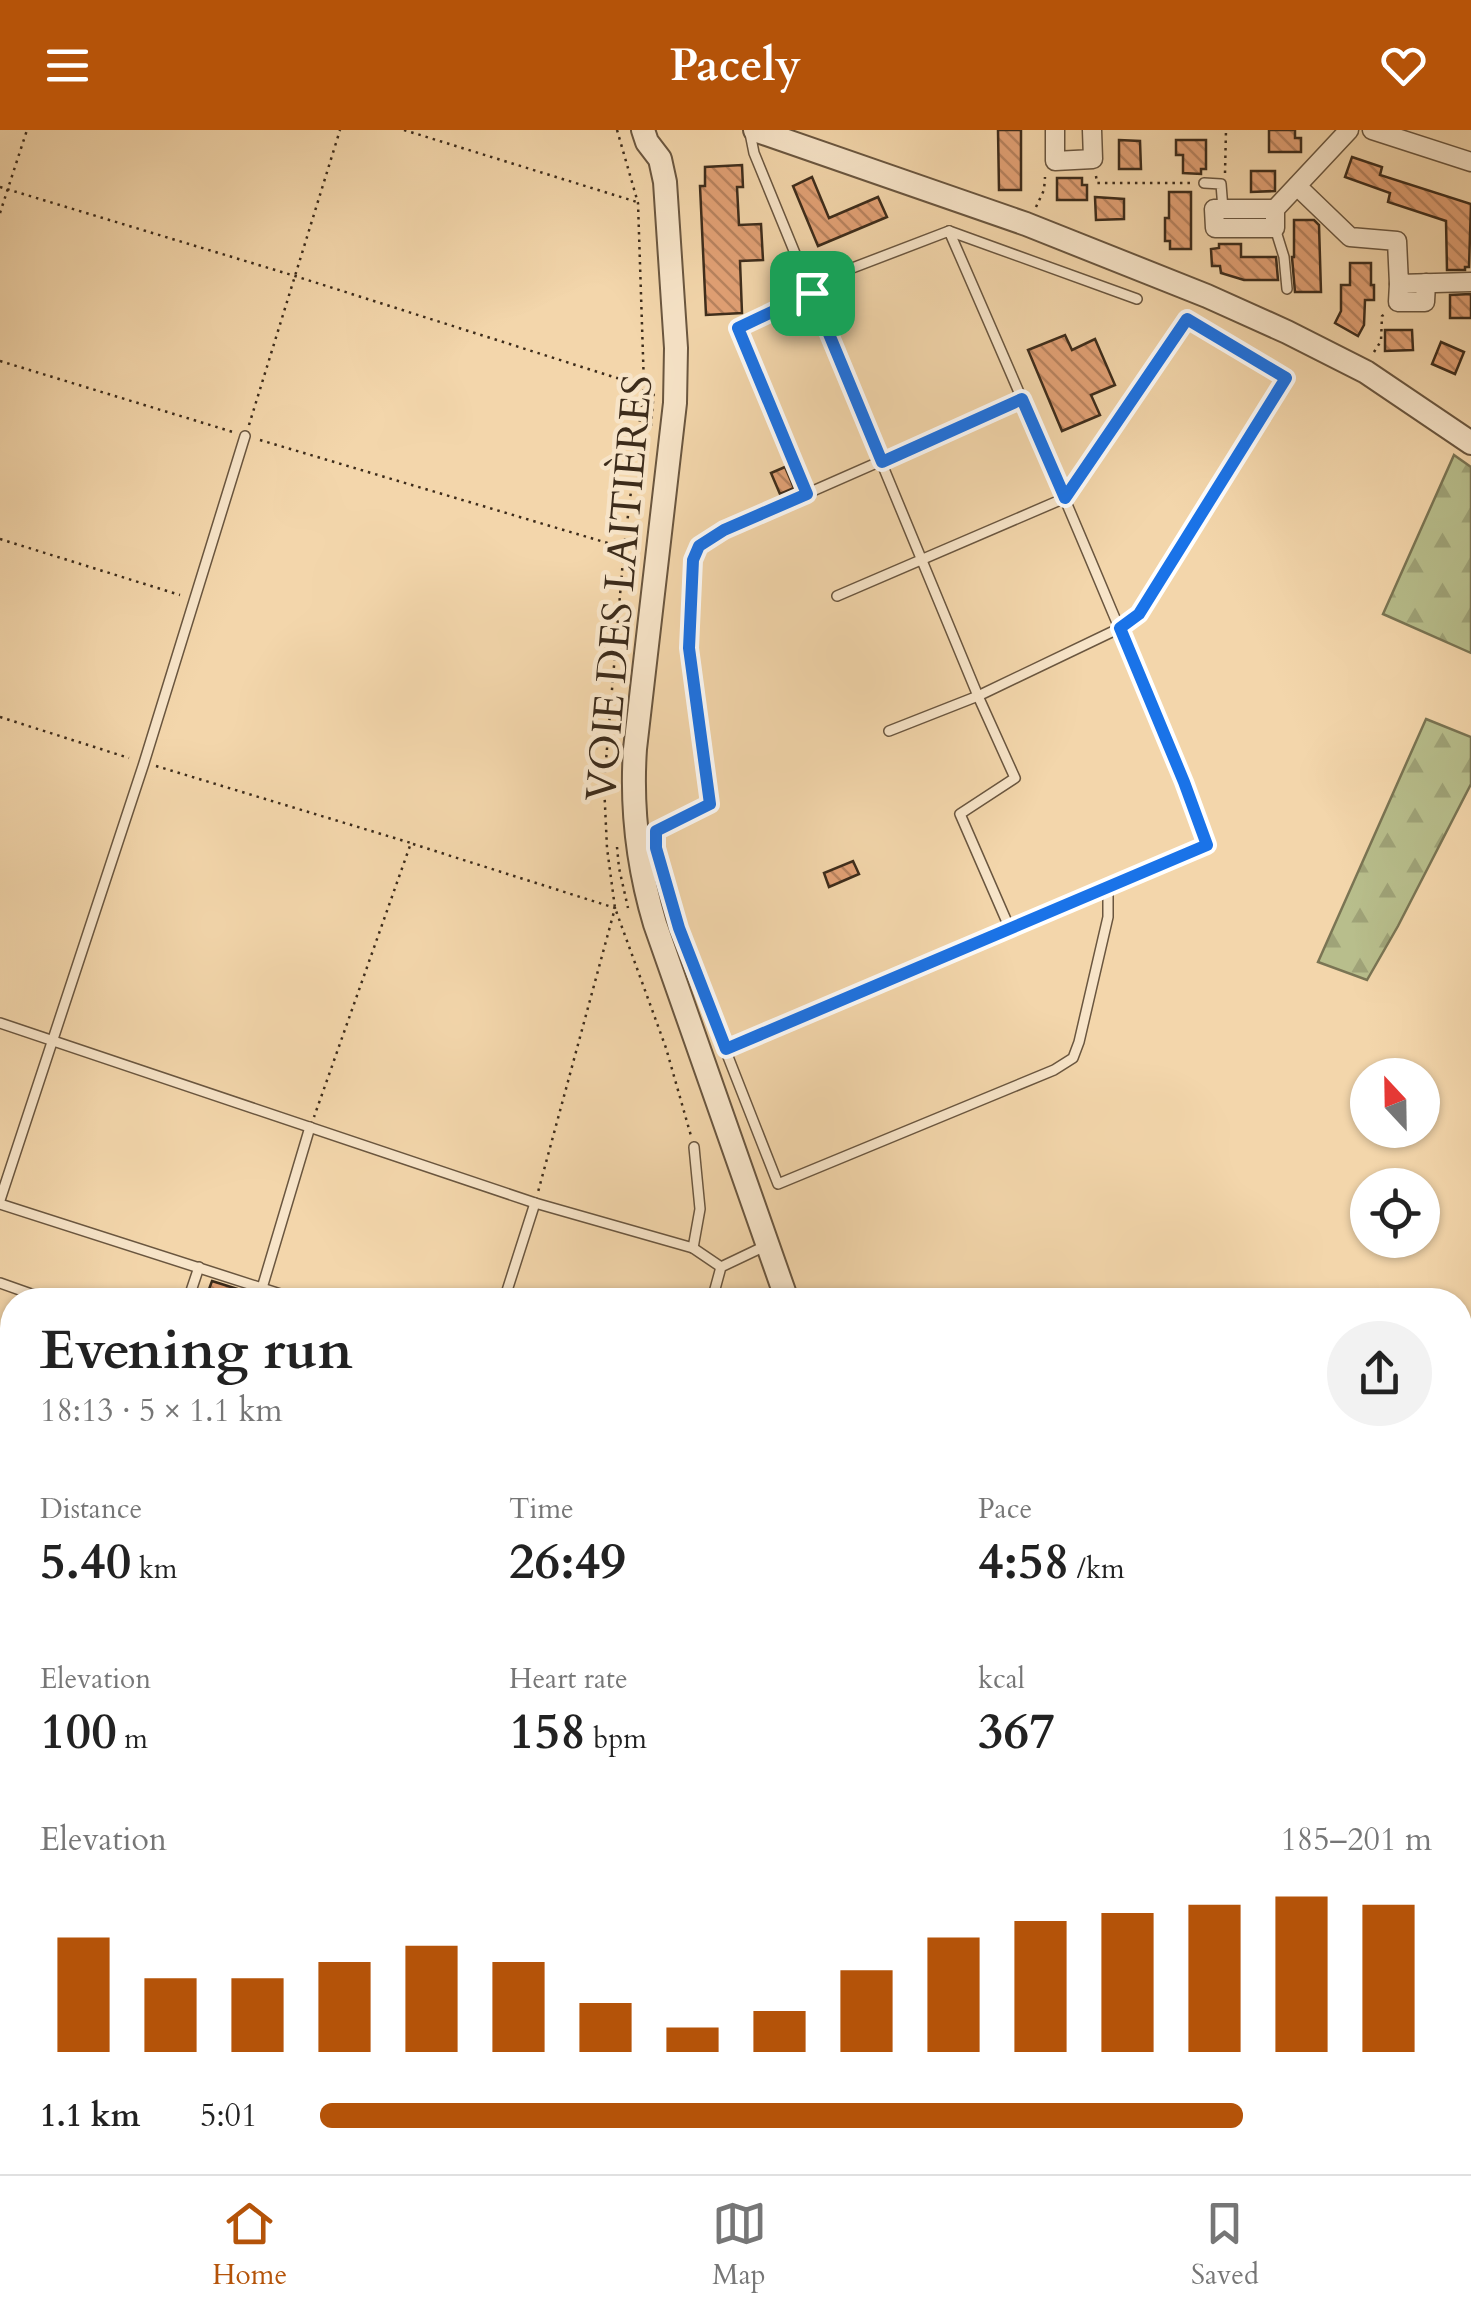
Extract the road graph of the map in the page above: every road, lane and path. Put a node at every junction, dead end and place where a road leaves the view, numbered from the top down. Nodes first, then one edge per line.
1 (26, 130) edge
2 (340, 130) edge
3 (404, 130) edge
4 (643, 130) edge
5 (664, 130) edge
6 (752, 130) edge
7 (1054, 130) edge
8 (1092, 130) edge
9 (1226, 130) edge
10 (1349, 130) edge
11 (1372, 130) edge
12 (1430, 139) edge
13 (660, 159) junction
14 (1093, 159) junction
15 (1054, 161) junction
16 (1471, 162) edge
17 (1204, 183) joint
18 (1222, 184) junction
19 (1298, 186) junction
20 (0, 187) edge
21 (8, 190) junction
22 (638, 203) dead end
23 (1224, 209) joint
24 (0, 214) edge
25 (1275, 219) junction
26 (1026, 224) junction
27 (949, 231) junction
28 (295, 276) junction
29 (1471, 282) edge
30 (810, 289) junction
31 (1287, 289) dead end
32 (1398, 293) junction
33 (1137, 299) dead end
34 (0, 361) edge
35 (1366, 372) junction
36 (644, 386) dead end
37 (1022, 399) junction
38 (245, 436) junction
39 (1471, 444) edge
40 (882, 462) junction
41 (807, 494) junction
42 (1065, 498) junction
43 (0, 540) edge
44 (624, 548) dead end
45 (922, 561) junction
46 (836, 596) dead end
47 (194, 600) junction
48 (1120, 628) junction
49 (978, 696) junction
50 (0, 717) edge
51 (889, 732) dead end
52 (144, 763) junction
53 (411, 843) junction
54 (1108, 887) junction
55 (1010, 929) junction
56 (0, 1022) edge
57 (51, 1040) junction
58 (726, 1049) junction
59 (310, 1128) junction
60 (694, 1147) dead end
61 (0, 1202) edge
62 (535, 1203) junction
63 (768, 1244) junction
64 (693, 1248) junction
65 (199, 1267) junction
66 (721, 1268) junction
67 (192, 1288) edge
68 (262, 1288) joint
69 (508, 1288) edge
70 (715, 1288) edge
71 (784, 1288) edge

1 - 21 path
2 - 28 path
3 - 22 path
4 - 13 street, VOIE DES LAITIÈRES
5 - 13 street, VOIE DES LAITIÈRES
6 - 26 street
6 - 30 lane
7 - 15 street
8 - 14 street
9 - 18 path
10 - 19 street
11 - 12 street
12 - 16 street
13 - 63 street, VOIE DES LAITIÈRES
14 - 15 street
14 - 17 path
15 - 26 path
17 - 18 lane
18 - 23 lane
19 - 25 street
19 - 32 street
20 - 21 path
21 - 24 path
21 - 28 path
23 - 25 street
25 - 31 lane
26 - 35 street
27 - 30 lane
27 - 33 lane
27 - 37 lane
28 - 36 path
28 - 38 path
29 - 32 street
30 - 40 lane
30 - 41 lane
32 - 35 path
34 - 38 path
35 - 39 street
37 - 40 lane
37 - 42 lane
38 - 44 path
38 - 47 lane
40 - 41 lane
40 - 45 lane
41 - 58 lane
42 - 45 lane
42 - 48 lane
42 - 48 lane
43 - 47 path
45 - 46 lane
45 - 49 lane
47 - 52 lane
48 - 49 lane
48 - 54 lane
49 - 51 lane
49 - 55 lane
50 - 52 path
52 - 53 path
52 - 57 lane
53 - 59 path
53 - 62 path
54 - 55 lane
54 - 58 lane
55 - 58 lane
56 - 57 lane
57 - 59 lane
57 - 61 lane
59 - 62 lane
59 - 68 lane
60 - 64 lane
61 - 65 lane
62 - 64 lane
62 - 69 lane
63 - 66 lane
63 - 71 street, VOIE DES LAITIÈRES
64 - 66 lane
65 - 67 lane
65 - 68 lane
66 - 70 lane

